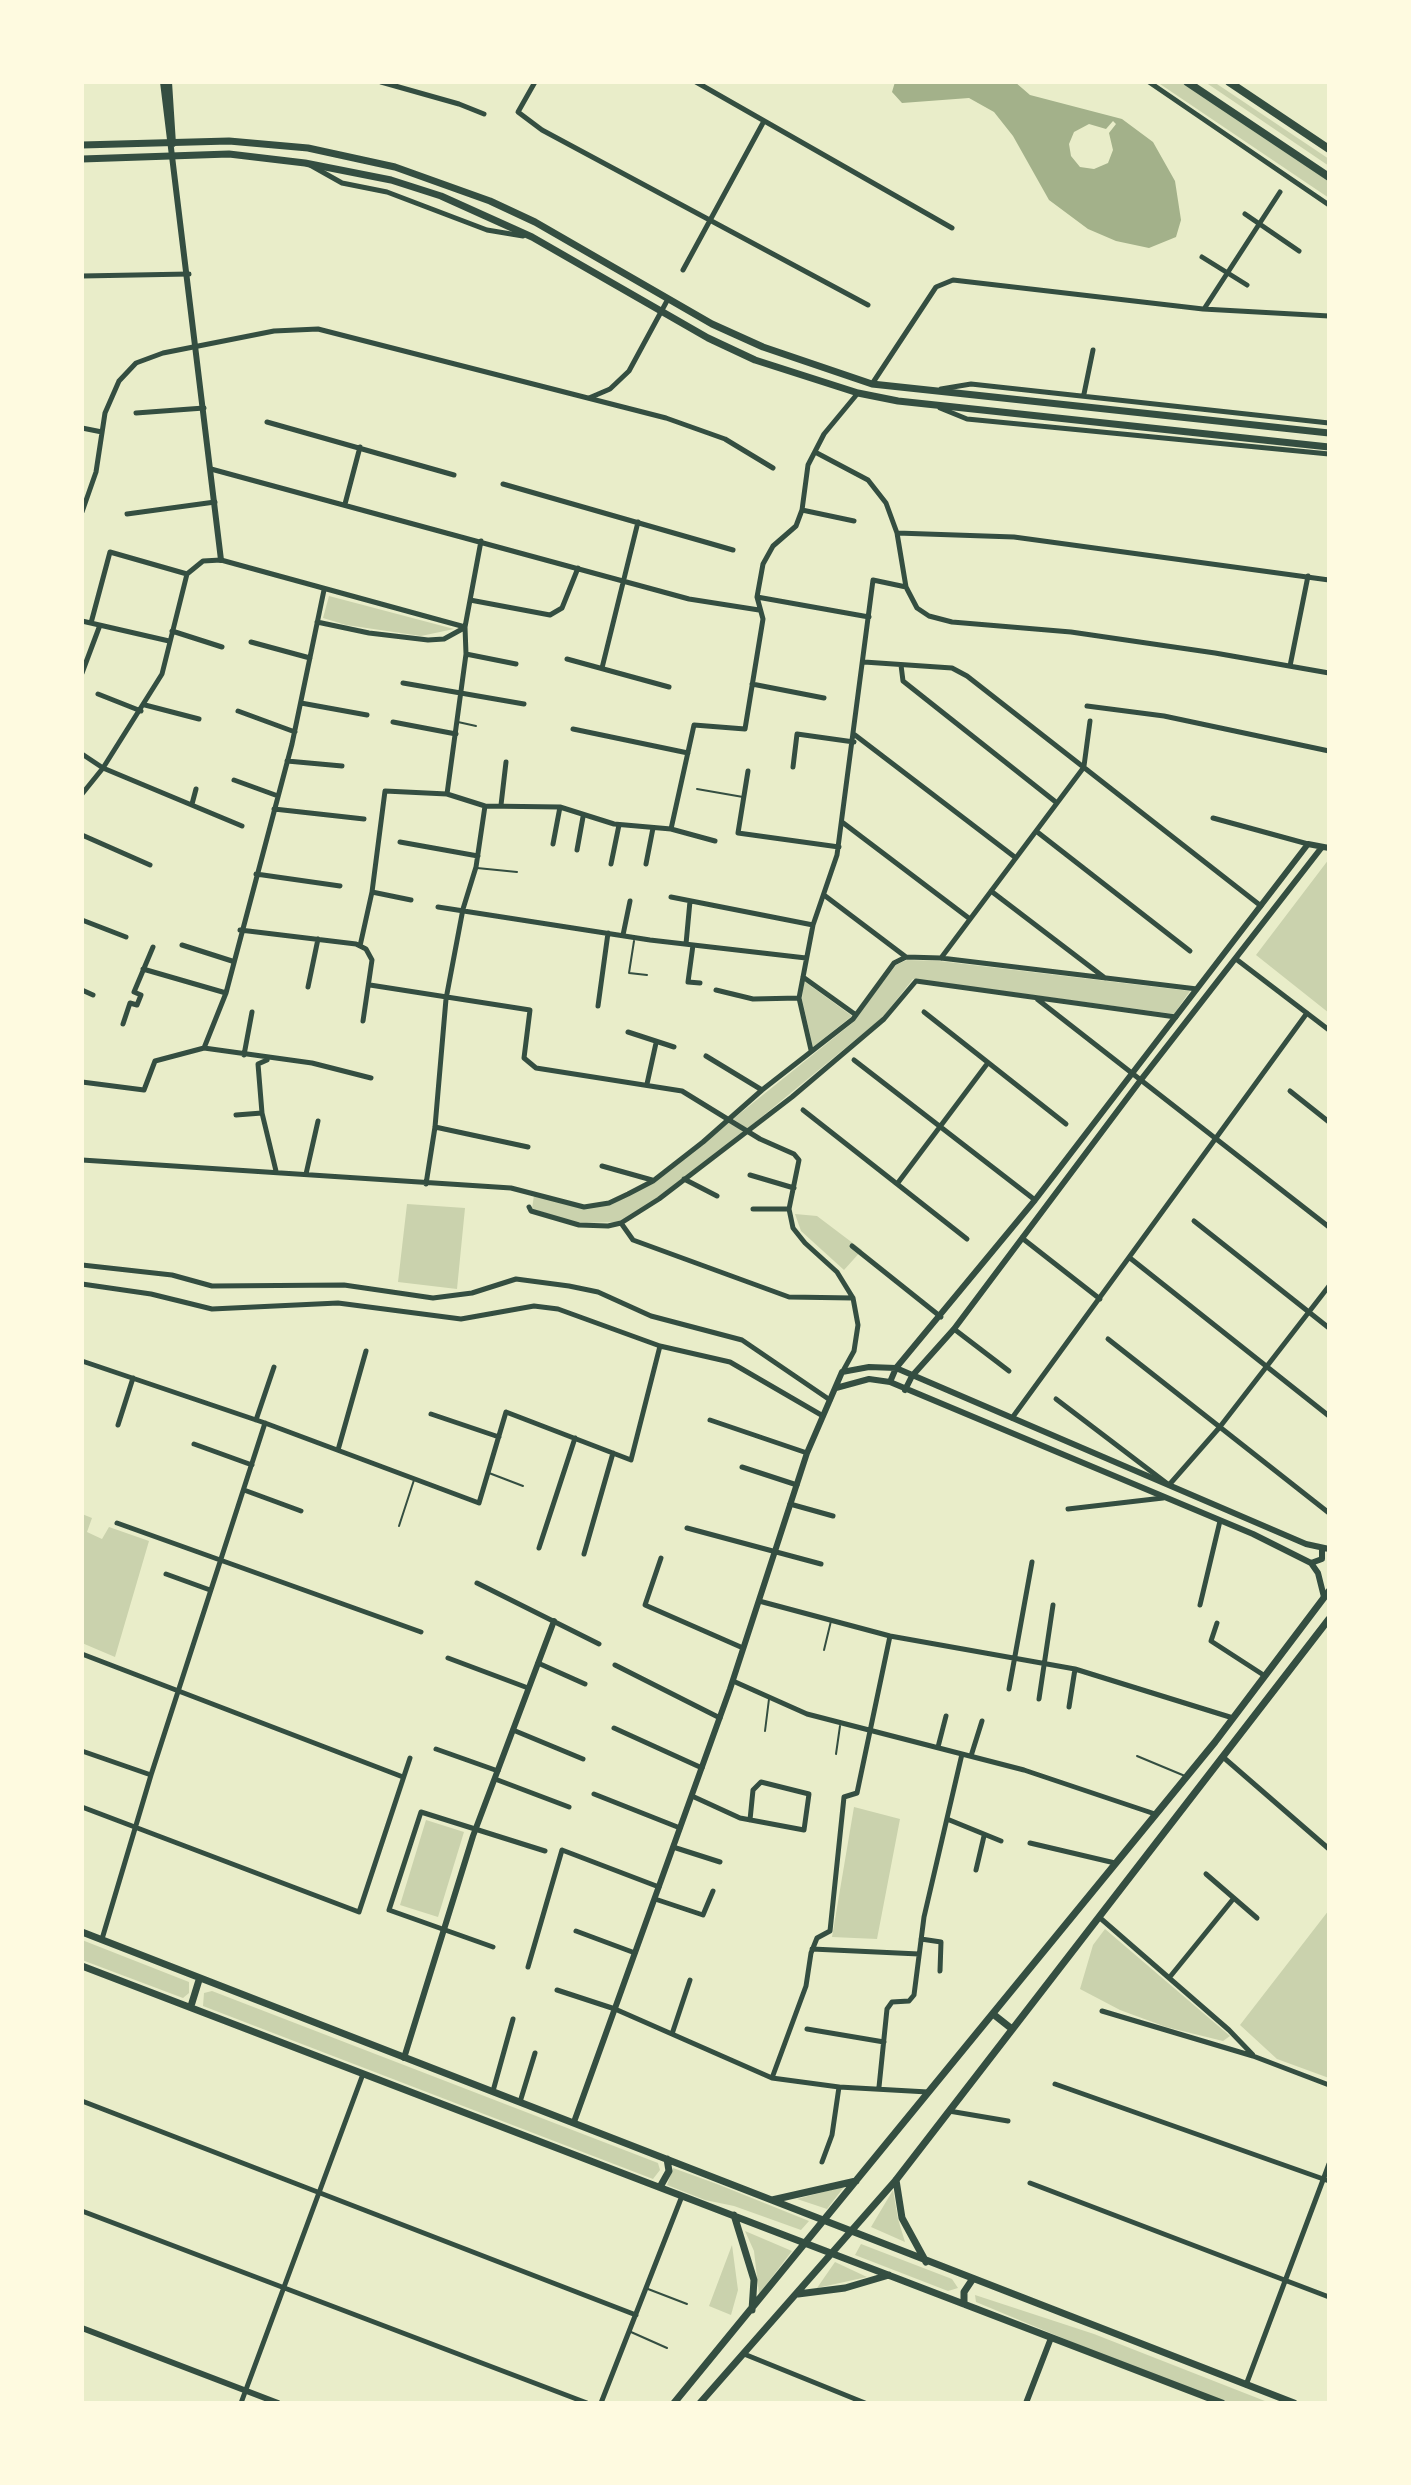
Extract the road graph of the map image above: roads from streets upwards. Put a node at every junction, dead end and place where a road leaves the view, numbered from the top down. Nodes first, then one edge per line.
1 (163, 82) edge
2 (169, 82) edge
3 (381, 82) edge
4 (535, 82) edge
5 (696, 82) edge
6 (1149, 82) edge
7 (1187, 82) edge
8 (1231, 83) edge
9 (484, 114) dead end
10 (764, 121) junction
11 (170, 142) junction
12 (82, 145) edge
13 (1329, 149) edge
14 (172, 156) junction
15 (82, 159) edge
16 (305, 163) junction
17 (1329, 177) edge
18 (1280, 192) dead end
19 (1329, 205) edge
20 (1245, 214) dead end
21 (712, 219) junction
22 (1259, 224) junction
23 (952, 228) dead end
24 (532, 237) junction
25 (1299, 251) dead end
26 (1202, 257) dead end
27 (683, 270) dead end
28 (1227, 272) junction
29 (189, 274) junction
30 (82, 276) edge
31 (1247, 285) dead end
32 (668, 299) junction
33 (868, 305) dead end
34 (1203, 309) junction
35 (661, 312) junction
36 (1329, 316) edge
37 (197, 346) junction
38 (1093, 350) dead end
39 (872, 384) junction
40 (934, 390) junction
41 (858, 393) junction
42 (1084, 394) junction
43 (587, 399) junction
44 (931, 404) junction
45 (205, 407) junction
46 (136, 413) dead end
47 (267, 422) dead end
48 (1329, 423) edge
49 (82, 428) edge
50 (102, 432) junction
51 (1329, 433) edge
52 (360, 447) junction
53 (1329, 447) edge
54 (815, 452) junction
55 (1329, 454) edge
56 (773, 468) dead end
57 (211, 469) junction
58 (454, 475) dead end
59 (503, 484) dead end
60 (215, 502) junction
61 (345, 504) junction
62 (802, 510) junction
63 (82, 512) edge
64 (127, 514) dead end
65 (854, 521) dead end
66 (638, 522) junction
67 (897, 533) junction
68 (481, 541) junction
69 (733, 550) dead end
70 (221, 560) junction
71 (578, 568) junction
72 (187, 574) junction
73 (1308, 576) junction
74 (1329, 580) edge
75 (625, 582) junction
76 (906, 587) junction
77 (324, 590) junction
78 (757, 597) junction
79 (470, 600) junction
80 (759, 610) junction
81 (869, 617) junction
82 (82, 621) edge
83 (317, 622) junction
84 (91, 623) junction
85 (100, 625) junction
86 (465, 627) junction
87 (172, 631) junction
88 (169, 641) junction
89 (251, 642) dead end
90 (222, 647) dead end
91 (466, 654) junction
92 (310, 658) junction
93 (567, 659) dead end
94 (864, 662) junction
95 (516, 664) dead end
96 (901, 665) junction
97 (1290, 666) junction
98 (602, 668) junction
99 (82, 673) edge
100 (1329, 673) edge
101 (403, 683) dead end
102 (752, 684) junction
103 (669, 687) dead end
104 (461, 693) junction
105 (98, 694) dead end
106 (824, 698) dead end
107 (301, 703) junction
108 (524, 704) dead end
109 (1087, 706) dead end
110 (143, 708) junction
111 (238, 711) dead end
112 (367, 715) dead end
113 (199, 719) dead end
114 (1090, 721) dead end
115 (393, 722) dead end
116 (573, 729) dead end
117 (295, 732) junction
118 (456, 734) junction
119 (855, 739) junction
120 (1329, 751) edge
121 (688, 753) junction
122 (82, 754) edge
123 (287, 761) junction
124 (506, 762) dead end
125 (342, 766) dead end
126 (793, 767) dead end
127 (1084, 767) junction
128 (103, 768) junction
129 (748, 771) dead end
130 (234, 780) dead end
131 (196, 789) dead end
132 (82, 794) edge
133 (447, 794) junction
134 (278, 796) junction
135 (1057, 803) junction
136 (192, 804) junction
137 (501, 805) junction
138 (485, 806) junction
139 (560, 807) junction
140 (274, 809) junction
141 (583, 817) junction
142 (1213, 818) dead end
143 (364, 819) dead end
144 (842, 822) junction
145 (619, 825) junction
146 (242, 826) dead end
147 (653, 828) junction
148 (671, 829) junction
149 (1036, 831) junction
150 (82, 835) edge
151 (715, 841) dead end
152 (400, 842) dead end
153 (553, 844) dead end
154 (1308, 844) junction
155 (839, 847) junction
156 (1325, 848) edge
157 (577, 850) dead end
158 (478, 856) junction
159 (1016, 858) junction
160 (611, 864) dead end
161 (646, 864) dead end
162 (150, 865) dead end
163 (256, 874) junction
164 (340, 886) dead end
165 (991, 891) junction
166 (372, 892) junction
167 (823, 895) junction
168 (671, 897) dead end
169 (411, 900) dead end
170 (630, 901) dead end
171 (690, 901) junction
172 (1261, 906) junction
173 (438, 907) dead end
174 (463, 909) junction
175 (970, 919) junction
176 (82, 920) edge
177 (813, 925) junction
178 (240, 930) junction
179 (608, 933) junction
180 (623, 935) junction
181 (126, 937) dead end
182 (318, 939) junction
183 (689, 944) junction
184 (182, 945) dead end
185 (360, 946) junction
186 (153, 947) dead end
187 (1190, 951) dead end
188 (906, 957) junction
189 (806, 958) junction
190 (941, 958) junction
191 (1236, 959) junction
192 (232, 961) junction
193 (143, 969) junction
194 (803, 977) junction
195 (1105, 979) junction
196 (700, 983) dead end
197 (370, 985) junction
198 (308, 987) dead end
199 (1197, 989) junction
200 (82, 990) edge
201 (716, 990) dead end
202 (226, 993) junction
203 (93, 995) dead end
204 (799, 998) junction
205 (1036, 998) junction
206 (446, 999) junction
207 (598, 1006) dead end
208 (252, 1012) dead end
209 (924, 1012) dead end
210 (1307, 1013) junction
211 (856, 1015) junction
212 (1176, 1017) junction
213 (363, 1021) dead end
214 (123, 1024) dead end
215 (1329, 1030) edge
216 (628, 1032) dead end
217 (656, 1043) junction
218 (674, 1047) dead end
219 (204, 1048) junction
220 (811, 1050) junction
221 (244, 1055) junction
222 (706, 1056) dead end
223 (270, 1059) junction
224 (854, 1060) dead end
225 (987, 1064) junction
226 (1131, 1074) junction
227 (371, 1078) dead end
228 (1140, 1081) junction
229 (82, 1082) edge
230 (647, 1084) junction
231 (762, 1090) junction
232 (1290, 1091) dead end
233 (803, 1110) dead end
234 (262, 1113) junction
235 (236, 1115) dead end
236 (730, 1119) junction
237 (318, 1121) dead end
238 (1329, 1122) edge
239 (1066, 1124) dead end
240 (435, 1127) junction
241 (940, 1127) junction
242 (748, 1132) junction
243 (1217, 1141) junction
244 (528, 1147) dead end
245 (82, 1160) edge
246 (602, 1166) dead end
247 (276, 1171) junction
248 (306, 1174) junction
249 (750, 1175) dead end
250 (684, 1179) junction
251 (653, 1181) junction
252 (426, 1184) junction
253 (897, 1184) junction
254 (794, 1188) junction
255 (717, 1196) dead end
256 (1035, 1200) junction
257 (529, 1207) dead end
258 (753, 1209) dead end
259 (789, 1209) junction
260 (1194, 1221) dead end
261 (621, 1223) junction
262 (1329, 1227) edge
263 (1022, 1237) junction
264 (967, 1239) dead end
265 (852, 1246) dead end
266 (1130, 1258) junction
267 (82, 1265) edge
268 (82, 1284) edge
269 (1329, 1286) edge
270 (853, 1298) junction
271 (1100, 1299) junction
272 (1309, 1313) junction
273 (941, 1317) junction
274 (1329, 1328) edge
275 (954, 1329) junction
276 (1108, 1339) dead end
277 (660, 1346) junction
278 (366, 1351) dead end
279 (82, 1361) edge
280 (274, 1367) dead end
281 (896, 1368) junction
282 (1267, 1368) junction
283 (1009, 1371) dead end
284 (842, 1372) junction
285 (912, 1376) junction
286 (133, 1378) junction
287 (890, 1382) junction
288 (836, 1388) junction
289 (905, 1390) junction
290 (1056, 1399) dead end
291 (830, 1400) junction
292 (431, 1414) dead end
293 (823, 1416) junction
294 (1329, 1416) edge
295 (1011, 1419) junction
296 (256, 1420) junction
297 (710, 1420) dead end
298 (265, 1423) junction
299 (118, 1425) dead end
300 (1219, 1428) junction
301 (499, 1437) junction
302 (575, 1438) junction
303 (194, 1444) dead end
304 (338, 1450) junction
305 (613, 1453) junction
306 (807, 1453) junction
307 (252, 1465) junction
308 (742, 1467) dead end
309 (797, 1485) junction
310 (1169, 1485) junction
311 (244, 1490) junction
312 (1163, 1498) junction
313 (790, 1504) junction
314 (1068, 1509) dead end
315 (301, 1511) dead end
316 (1329, 1513) edge
317 (833, 1516) dead end
318 (1220, 1521) junction
319 (117, 1523) dead end
320 (687, 1528) dead end
321 (539, 1548) dead end
322 (1326, 1549) edge
323 (776, 1550) junction
324 (584, 1554) dead end
325 (221, 1558) junction
326 (661, 1558) dead end
327 (1032, 1562) dead end
328 (1311, 1563) junction
329 (821, 1564) dead end
330 (166, 1574) dead end
331 (477, 1583) dead end
332 (210, 1590) junction
333 (1327, 1594) edge
334 (759, 1601) junction
335 (1053, 1605) dead end
336 (1200, 1605) dead end
337 (1329, 1619) edge
338 (554, 1621) junction
339 (1217, 1623) dead end
340 (421, 1632) dead end
341 (890, 1636) junction
342 (599, 1644) dead end
343 (743, 1648) junction
344 (82, 1654) edge
345 (1014, 1657) junction
346 (448, 1658) dead end
347 (1044, 1662) junction
348 (538, 1663) junction
349 (615, 1665) dead end
350 (1075, 1669) junction
351 (1265, 1676) junction
352 (733, 1681) junction
353 (585, 1684) dead end
354 (528, 1688) junction
355 (1009, 1689) dead end
356 (178, 1690) junction
357 (1039, 1699) dead end
358 (1069, 1707) dead end
359 (946, 1716) dead end
360 (720, 1718) junction
361 (1233, 1718) junction
362 (982, 1721) dead end
363 (614, 1728) dead end
364 (872, 1728) junction
365 (513, 1730) junction
366 (938, 1747) junction
367 (436, 1749) dead end
368 (82, 1751) edge
369 (962, 1754) junction
370 (971, 1756) junction
371 (1223, 1757) junction
372 (410, 1758) dead end
373 (583, 1759) dead end
374 (702, 1768) junction
375 (151, 1775) junction
376 (496, 1775) junction
377 (403, 1777) junction
378 (594, 1794) dead end
379 (692, 1796) junction
380 (82, 1807) edge
381 (569, 1807) dead end
382 (1155, 1814) junction
383 (947, 1819) junction
384 (750, 1820) junction
385 (134, 1826) junction
386 (680, 1828) junction
387 (476, 1830) junction
388 (984, 1836) junction
389 (1001, 1841) dead end
390 (1030, 1843) dead end
391 (673, 1847) junction
392 (1329, 1849) edge
393 (545, 1851) dead end
394 (720, 1862) dead end
395 (1115, 1863) junction
396 (976, 1870) dead end
397 (1206, 1874) dead end
398 (659, 1887) junction
399 (713, 1891) dead end
400 (1234, 1898) junction
401 (655, 1899) junction
402 (1099, 1917) junction
403 (1257, 1918) dead end
404 (444, 1931) junction
405 (576, 1931) dead end
406 (82, 1932) edge
407 (102, 1939) junction
408 (921, 1939) junction
409 (493, 1947) dead end
410 (812, 1949) junction
411 (635, 1953) junction
412 (919, 1954) junction
413 (82, 1966) edge
414 (528, 1967) dead end
415 (940, 1971) dead end
416 (1169, 1978) junction
417 (199, 1980) junction
418 (690, 1980) dead end
419 (557, 1990) dead end
420 (191, 2006) junction
421 (615, 2009) junction
422 (1102, 2011) dead end
423 (993, 2014) junction
424 (513, 2019) dead end
425 (807, 2029) dead end
426 (1012, 2029) junction
427 (672, 2034) junction
428 (884, 2042) junction
429 (535, 2053) dead end
430 (1253, 2056) junction
431 (404, 2058) junction
432 (364, 2073) junction
433 (772, 2078) junction
434 (1055, 2084) dead end
435 (1329, 2085) edge
436 (839, 2087) junction
437 (879, 2087) junction
438 (493, 2091) junction
439 (929, 2092) junction
440 (82, 2101) edge
441 (520, 2102) junction
442 (949, 2111) junction
443 (1008, 2121) dead end
444 (574, 2122) junction
445 (667, 2159) junction
446 (822, 2162) dead end
447 (1329, 2164) edge
448 (896, 2180) junction
449 (1326, 2180) edge
450 (856, 2181) junction
451 (1030, 2183) dead end
452 (660, 2187) junction
453 (318, 2195) junction
454 (683, 2195) junction
455 (770, 2200) junction
456 (82, 2211) edge
457 (734, 2215) junction
458 (823, 2221) junction
459 (851, 2233) junction
460 (806, 2243) junction
461 (833, 2253) junction
462 (926, 2262) junction
463 (889, 2275) junction
464 (972, 2280) junction
465 (1286, 2280) junction
466 (284, 2288) junction
467 (798, 2294) junction
468 (1329, 2297) edge
469 (964, 2304) junction
470 (752, 2311) junction
471 (636, 2315) junction
472 (82, 2328) edge
473 (1051, 2338) junction
474 (744, 2354) junction
475 (1246, 2385) junction
476 (245, 2391) junction
477 (241, 2403) edge
478 (278, 2403) edge
479 (587, 2403) edge
480 (601, 2403) edge
481 (674, 2403) edge
482 (700, 2403) edge
483 (865, 2403) edge
484 (1026, 2403) edge
485 (1222, 2403) edge
486 (1294, 2403) edge

1 - 11 street
2 - 11 street
3 - 9 street
4 - 21 street
5 - 10 street
6 - 19 street
7 - 17 main road
8 - 13 main road
10 - 21 street
10 - 23 street
11 - 12 main road
11 - 14 street
11 - 32 main road
14 - 15 main road
14 - 16 main road
14 - 29 street
16 - 24 main road
16 - 24 street
18 - 22 street
20 - 22 street
21 - 27 street
21 - 33 street
22 - 25 street
22 - 28 street
24 - 35 main road
26 - 28 street
28 - 31 street
28 - 34 street
29 - 30 street
29 - 37 street
32 - 35 street
32 - 39 main road
34 - 36 street
34 - 39 street
35 - 41 main road
35 - 43 street
37 - 43 street
37 - 45 street
37 - 50 street
38 - 42 street
39 - 40 main road
40 - 42 street
40 - 51 main road
41 - 44 main road
41 - 54 street
42 - 48 street
43 - 56 street
44 - 53 main road
44 - 55 street
45 - 46 street
45 - 57 street
47 - 52 street
49 - 50 street
50 - 63 street
52 - 58 street
52 - 61 street
54 - 62 street
54 - 67 street
57 - 60 street
57 - 61 street
59 - 66 street
60 - 64 street
60 - 70 street
61 - 68 street
62 - 65 street
62 - 78 street
66 - 69 street
66 - 75 street
67 - 73 street
67 - 76 street
68 - 71 street
68 - 79 street
70 - 72 street
70 - 77 street
71 - 75 street
71 - 79 street
72 - 84 street
72 - 87 street
73 - 74 street
73 - 97 street
75 - 80 street
75 - 98 street
76 - 81 street
76 - 97 street
77 - 83 street
77 - 86 street
78 - 80 street
78 - 81 street
79 - 86 street
80 - 102 street
81 - 94 street
82 - 84 street
83 - 86 street
83 - 92 street
84 - 85 street
85 - 88 street
85 - 99 street
86 - 91 street
87 - 88 street
87 - 90 street
88 - 110 street
89 - 92 street
91 - 95 street
91 - 104 street
92 - 107 street
93 - 98 street
94 - 96 street
94 - 119 street
96 - 127 street
96 - 135 street
97 - 100 street
98 - 103 street
101 - 104 street
102 - 106 street
102 - 121 street
104 - 108 street
104 - 118 street
105 - 110 street
107 - 112 street
107 - 117 street
109 - 120 street
110 - 113 street
110 - 128 street
111 - 117 street
114 - 127 street
115 - 118 street
116 - 121 street
117 - 123 street
118 - 133 street
119 - 126 street
119 - 144 street
119 - 159 street
121 - 148 street
122 - 128 street
123 - 125 street
123 - 134 street
124 - 137 street
127 - 135 street
127 - 172 street
128 - 132 street
128 - 136 street
129 - 155 street
130 - 134 street
131 - 136 street
133 - 138 street
133 - 166 street
134 - 140 street
135 - 149 street
136 - 146 street
137 - 138 street
137 - 139 street
138 - 158 street
139 - 141 street
139 - 153 street
140 - 143 street
140 - 163 street
141 - 145 street
141 - 157 street
142 - 154 street
144 - 155 street
144 - 175 street
145 - 147 street
145 - 160 street
147 - 148 street
147 - 161 street
148 - 151 street
149 - 159 street
149 - 187 street
150 - 162 street
152 - 158 street
154 - 156 street
154 - 172 street
155 - 167 street
156 - 191 street
158 - 174 street
159 - 165 street
163 - 164 street
163 - 178 street
165 - 175 street
165 - 195 street
166 - 169 street
166 - 185 street
167 - 177 street
167 - 188 street
168 - 171 street
170 - 180 street
171 - 177 street
171 - 183 street
172 - 199 street
173 - 174 street
174 - 179 street
174 - 206 street
175 - 190 street
176 - 181 street
177 - 189 street
178 - 182 street
178 - 192 street
179 - 180 street
179 - 207 street
180 - 183 street
182 - 185 street
182 - 198 street
183 - 189 street
183 - 196 street
184 - 192 street
185 - 197 street
186 - 193 street
188 - 190 street
188 - 211 street
189 - 194 street
190 - 195 street
191 - 210 street
191 - 228 street
192 - 202 street
193 - 202 street
193 - 214 street
194 - 204 street
194 - 211 street
195 - 199 street
197 - 206 street
197 - 213 street
199 - 212 street
200 - 203 street
201 - 204 street
202 - 219 street
204 - 220 street
205 - 212 street
205 - 226 street
205 - 242 street
206 - 230 street
206 - 240 street
208 - 221 street
209 - 225 street
210 - 215 street
210 - 243 street
211 - 220 street
212 - 226 street
216 - 217 street
217 - 218 street
217 - 230 street
219 - 221 street
219 - 229 street
220 - 231 street
221 - 223 street
222 - 231 street
223 - 227 street
223 - 234 street
224 - 241 street
225 - 239 street
225 - 241 street
226 - 228 street
226 - 256 street
228 - 243 street
228 - 263 street
230 - 236 street
231 - 236 street
232 - 238 street
233 - 253 street
234 - 235 street
234 - 247 street
236 - 242 street
236 - 251 street
237 - 248 street
240 - 244 street
240 - 252 street
241 - 253 street
241 - 256 street
242 - 250 street
242 - 254 street
243 - 262 street
243 - 266 street
245 - 247 street
246 - 251 street
247 - 248 street
248 - 252 street
249 - 254 street
250 - 255 street
250 - 261 street
251 - 252 street
253 - 264 street
254 - 259 street
256 - 273 street
257 - 261 street
258 - 259 street
259 - 270 street
260 - 272 street
261 - 270 street
263 - 271 street
263 - 275 street
265 - 273 street
266 - 271 street
266 - 282 street
267 - 291 street
268 - 277 street
269 - 272 street
270 - 284 street
271 - 295 street
272 - 274 street
272 - 282 street
273 - 281 street
275 - 283 street
275 - 285 street
276 - 300 street
277 - 293 street
277 - 305 street
278 - 304 street
279 - 286 street
280 - 296 street
281 - 284 street
281 - 285 street
281 - 287 street
282 - 294 street
282 - 300 street
284 - 288 street
285 - 289 street
285 - 295 street
286 - 296 street
286 - 299 street
287 - 288 street
287 - 289 street
288 - 291 street
289 - 312 street
290 - 310 street
291 - 293 street
292 - 301 street
293 - 306 street
295 - 310 street
296 - 298 street
297 - 306 street
298 - 304 street
298 - 307 street
300 - 310 street
300 - 316 street
301 - 302 street
301 - 304 street
302 - 305 street
302 - 321 street
303 - 307 street
305 - 324 street
306 - 309 street
307 - 311 street
308 - 309 street
309 - 313 street
310 - 312 street
310 - 322 street
311 - 315 street
311 - 325 street
312 - 314 street
312 - 318 street
313 - 317 street
313 - 323 street
318 - 328 street
318 - 336 street
319 - 325 street
320 - 323 street
322 - 328 street
323 - 329 street
323 - 334 street
325 - 332 street
325 - 340 street
326 - 343 street
327 - 345 street
328 - 333 street
330 - 332 street
331 - 338 street
332 - 356 street
333 - 351 main road
334 - 341 street
334 - 343 street
335 - 347 street
337 - 371 main road
338 - 342 street
338 - 348 street
339 - 351 street
341 - 345 street
341 - 364 street
343 - 352 street
344 - 356 street
345 - 347 street
345 - 355 street
346 - 354 street
347 - 350 street
347 - 357 street
348 - 353 street
348 - 354 street
349 - 360 street
350 - 358 street
350 - 361 street
351 - 361 main road
352 - 360 street
352 - 364 street
354 - 365 street
356 - 375 street
356 - 377 street
359 - 366 street
360 - 374 street
361 - 382 main road
362 - 370 street
363 - 374 street
364 - 366 street
364 - 410 street
365 - 373 street
365 - 376 street
366 - 369 street
367 - 376 street
368 - 375 street
369 - 370 street
369 - 383 street
370 - 382 street
371 - 392 street
371 - 402 main road
372 - 377 street
374 - 379 street
375 - 385 street
376 - 381 street
376 - 387 street
377 - 385 street
378 - 386 street
379 - 384 street
379 - 386 street
380 - 385 street
382 - 395 main road
383 - 388 street
383 - 408 street
384 - 384 street
385 - 407 street
386 - 391 street
387 - 393 street
387 - 404 street
387 - 404 street
388 - 389 street
388 - 396 street
390 - 395 street
391 - 394 street
391 - 398 street
395 - 423 main road
397 - 400 street
398 - 401 street
398 - 414 street
399 - 401 street
400 - 403 street
400 - 416 street
401 - 411 street
402 - 416 street
402 - 426 main road
404 - 409 street
404 - 431 street
405 - 411 street
406 - 407 main road
407 - 417 main road
408 - 412 street
408 - 415 street
410 - 412 street
410 - 433 street
411 - 421 street
412 - 428 street
413 - 420 main road
416 - 430 street
417 - 420 main road
417 - 431 main road
418 - 427 street
419 - 421 street
420 - 432 main road
421 - 427 street
421 - 444 street
422 - 430 street
423 - 426 main road
423 - 439 main road
424 - 438 street
425 - 428 street
426 - 442 main road
427 - 433 street
428 - 437 street
429 - 441 street
430 - 435 street
431 - 438 main road
432 - 452 main road
432 - 453 street
433 - 436 street
434 - 449 street
436 - 437 street
436 - 446 street
437 - 439 street
438 - 441 main road
439 - 450 main road
440 - 453 street
441 - 444 main road
442 - 443 street
442 - 448 main road
444 - 445 main road
445 - 452 main road
445 - 455 main road
447 - 449 street
448 - 459 main road
448 - 462 main road
449 - 465 street
450 - 455 main road
450 - 458 main road
451 - 465 street
452 - 454 main road
453 - 466 street
453 - 471 street
454 - 457 main road
454 - 471 street
455 - 458 main road
456 - 466 street
457 - 460 main road
457 - 470 main road
458 - 459 main road
458 - 460 main road
459 - 461 main road
459 - 462 main road
460 - 461 main road
460 - 470 main road
461 - 463 main road
461 - 467 main road
462 - 464 main road
463 - 467 main road
463 - 469 main road
464 - 469 main road
464 - 475 main road
465 - 468 street
465 - 475 street
466 - 476 street
466 - 479 street
467 - 474 main road
469 - 473 main road
470 - 481 main road
471 - 480 street
472 - 476 street
473 - 484 street
473 - 485 main road
474 - 482 main road
474 - 483 street
475 - 486 main road
476 - 477 street
476 - 478 street

